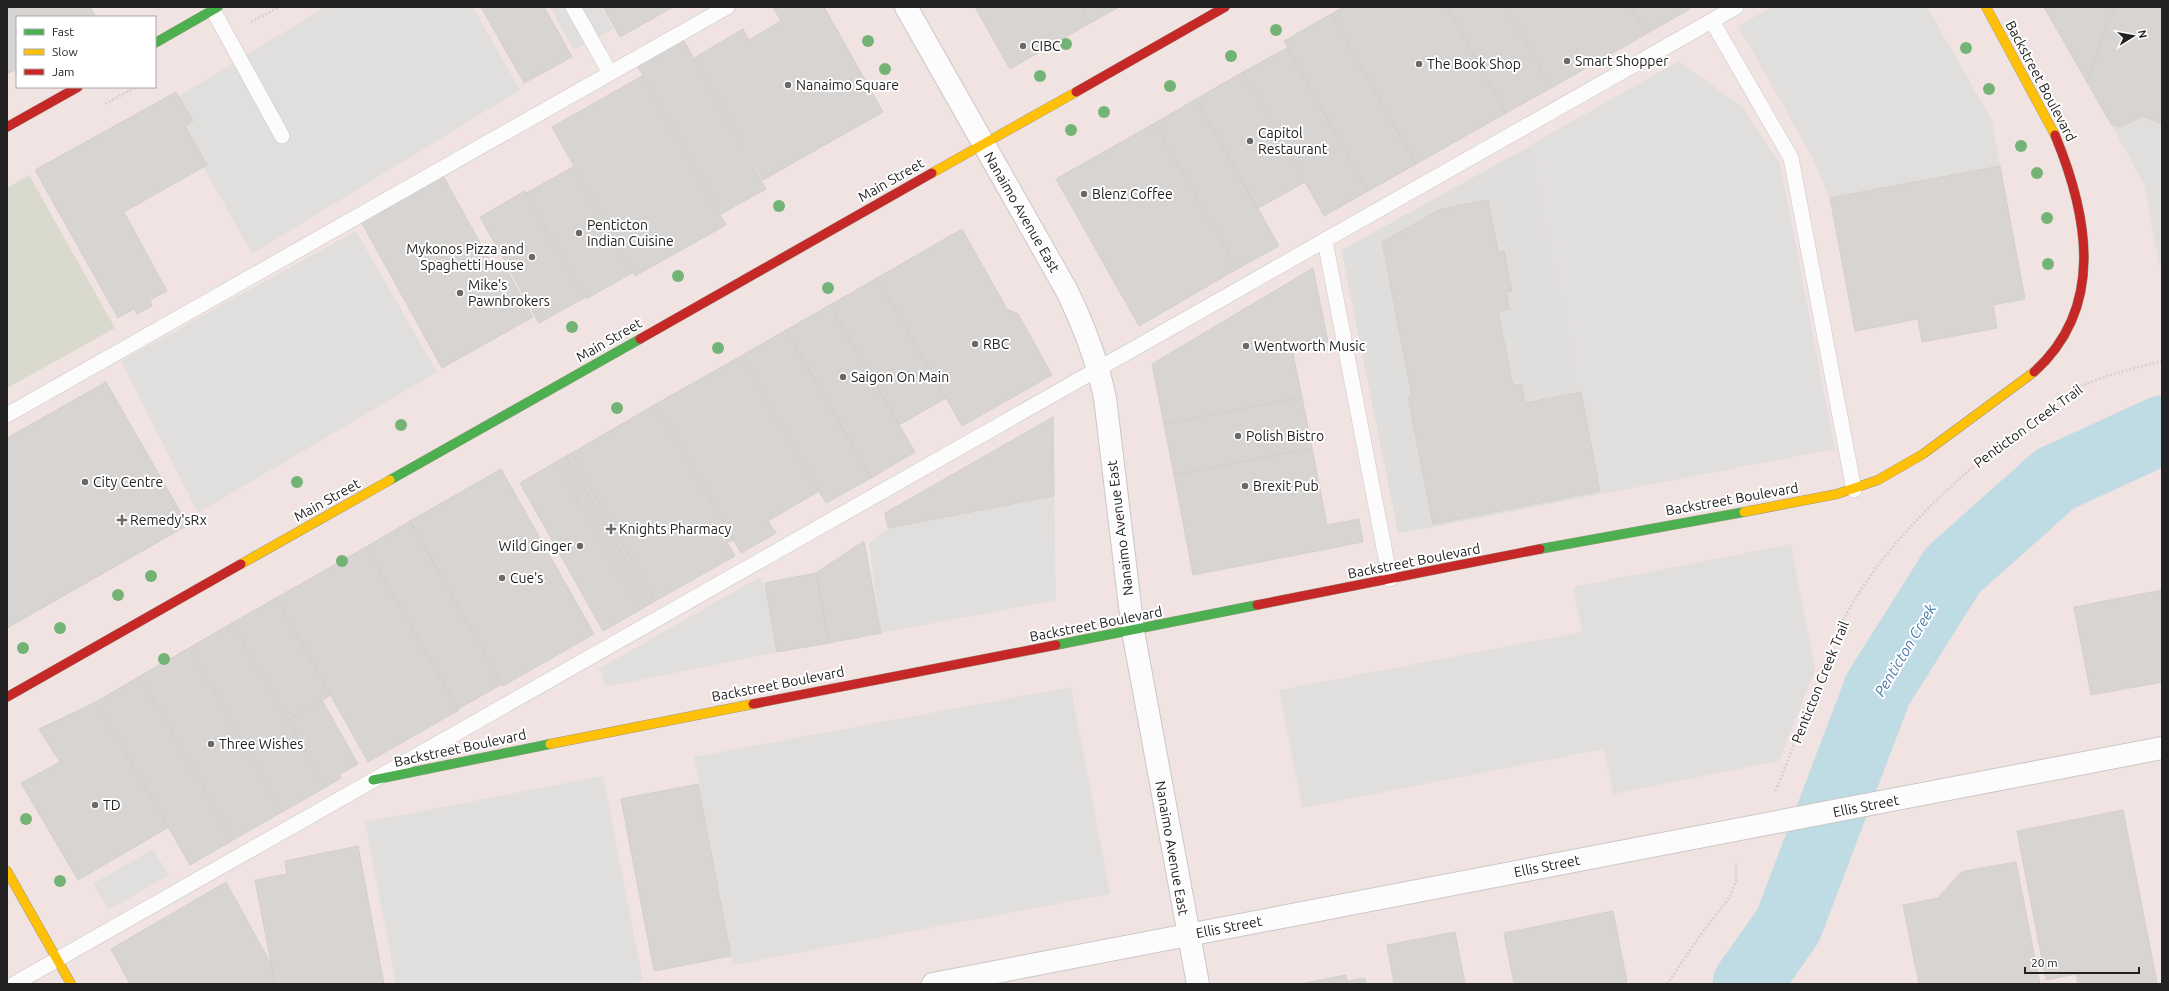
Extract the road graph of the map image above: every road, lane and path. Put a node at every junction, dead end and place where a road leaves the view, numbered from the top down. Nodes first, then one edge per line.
1 (573, 7) edge
2 (727, 7) edge
3 (906, 7) edge
4 (1225, 7) edge
5 (1736, 7) edge
6 (1986, 7) edge
7 (216, 8) edge
8 (1712, 21) junction
9 (156, 42) edge
10 (610, 73) junction
11 (76, 88) edge
12 (7, 127) edge
13 (282, 136) dead end
14 (983, 144) junction
15 (1325, 240) junction
16 (2162, 361) edge
17 (1099, 368) junction
18 (7, 415) edge
19 (1854, 490) junction
20 (1390, 580) junction
21 (276, 598) dead end
22 (272, 602) dead end
23 (1132, 631) junction
24 (7, 697) edge
25 (2162, 748) edge
26 (373, 780) junction
27 (1765, 825) junction
28 (7, 871) edge
29 (1188, 935) junction
30 (58, 959) junction
31 (14, 984) edge
32 (71, 984) edge
33 (933, 984) edge
34 (1198, 984) edge
35 (1667, 984) edge

1 - 10 lane
2 - 10 lane
3 - 14 street, Nanaimo Avenue East
4 - 14 street, Main Street
5 - 8 lane
6 - 19 street, Backstreet Boulevard
7 - 9 street
7 - 13 lane
8 - 15 lane
8 - 19 lane
10 - 18 lane
11 - 12 street
14 - 17 street, Nanaimo Avenue East
14 - 24 street, Main Street
15 - 17 lane
15 - 20 lane
16 - 27 path, Penticton Creek Trail
17 - 23 street, Nanaimo Avenue East
17 - 26 lane
19 - 20 street, Backstreet Boulevard
20 - 23 street, Backstreet Boulevard
21 - 22 path
23 - 26 street, Backstreet Boulevard
23 - 29 street, Nanaimo Avenue East
25 - 27 street, Ellis Street
26 - 30 lane
27 - 29 street, Ellis Street
27 - 35 path, Penticton Creek Trail
28 - 30 street
29 - 33 street, Ellis Street
29 - 34 street, Nanaimo Avenue East
30 - 31 lane
30 - 32 street

